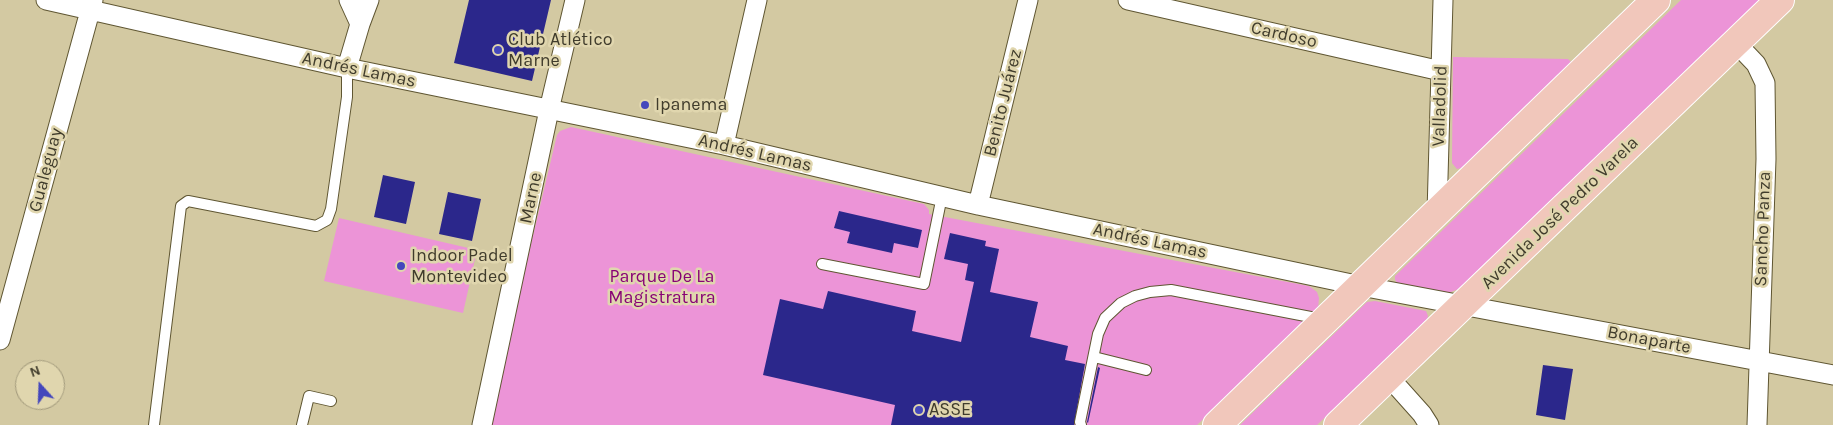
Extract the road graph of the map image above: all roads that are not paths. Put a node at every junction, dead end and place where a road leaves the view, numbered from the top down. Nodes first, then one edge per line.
1 (46, 0) edge
2 (349, 0) edge
3 (369, 0) edge
4 (575, 0) edge
5 (756, 0) edge
6 (1028, 0) edge
7 (1128, 0) edge
8 (1443, 0) edge
9 (1656, 0) edge
10 (1780, 0) edge
11 (91, 5) edge
12 (360, 24) junction
13 (1736, 43) junction
14 (348, 68) junction
15 (1441, 71) junction
16 (550, 110) junction
17 (724, 145) junction
18 (942, 196) junction
19 (978, 205) junction
20 (1437, 213) junction
21 (822, 264) dead end
22 (1361, 286) junction
23 (1464, 306) junction
24 (1326, 320) junction
25 (0, 340) edge
26 (1094, 357) junction
27 (1758, 360) junction
28 (1146, 370) dead end
29 (1833, 375) edge
30 (1388, 376) junction
31 (331, 401) dead end
32 (154, 425) edge
33 (302, 425) edge
34 (482, 425) edge
35 (1082, 425) edge
36 (1218, 425) edge
37 (1338, 425) edge
38 (1429, 425) edge
39 (1757, 425) edge

1 - 11 street, Andrés Lamas
2 - 12 street
3 - 12 street
4 - 16 street, Marne
5 - 17 street
6 - 19 street, Benito Juárez
7 - 15 street, Cardoso
8 - 15 street, Valladolid
9 - 20 main road
10 - 13 main road, Avenida José Pedro Varela
11 - 14 street, Andrés Lamas
11 - 25 street, Gualeguay
12 - 14 street
13 - 23 main road, Avenida José Pedro Varela
13 - 27 street, Sancho Panza
14 - 16 street, Andrés Lamas
14 - 32 lane
15 - 20 street, Valladolid
16 - 17 street, Andrés Lamas
16 - 34 street, Marne
17 - 18 street, Andrés Lamas
18 - 19 street, Andrés Lamas
18 - 21 lane
19 - 22 street, Andrés Lamas
20 - 22 main road
22 - 23 street, Andrés Lamas
22 - 24 main road
23 - 27 street, Bonaparte
23 - 30 main road, Avenida José Pedro Varela
24 - 26 lane
24 - 36 main road
26 - 28 lane
26 - 35 lane
27 - 29 street, Bonaparte
27 - 39 street, Sancho Panza
30 - 37 main road, Avenida José Pedro Varela
30 - 38 street
31 - 33 lane

